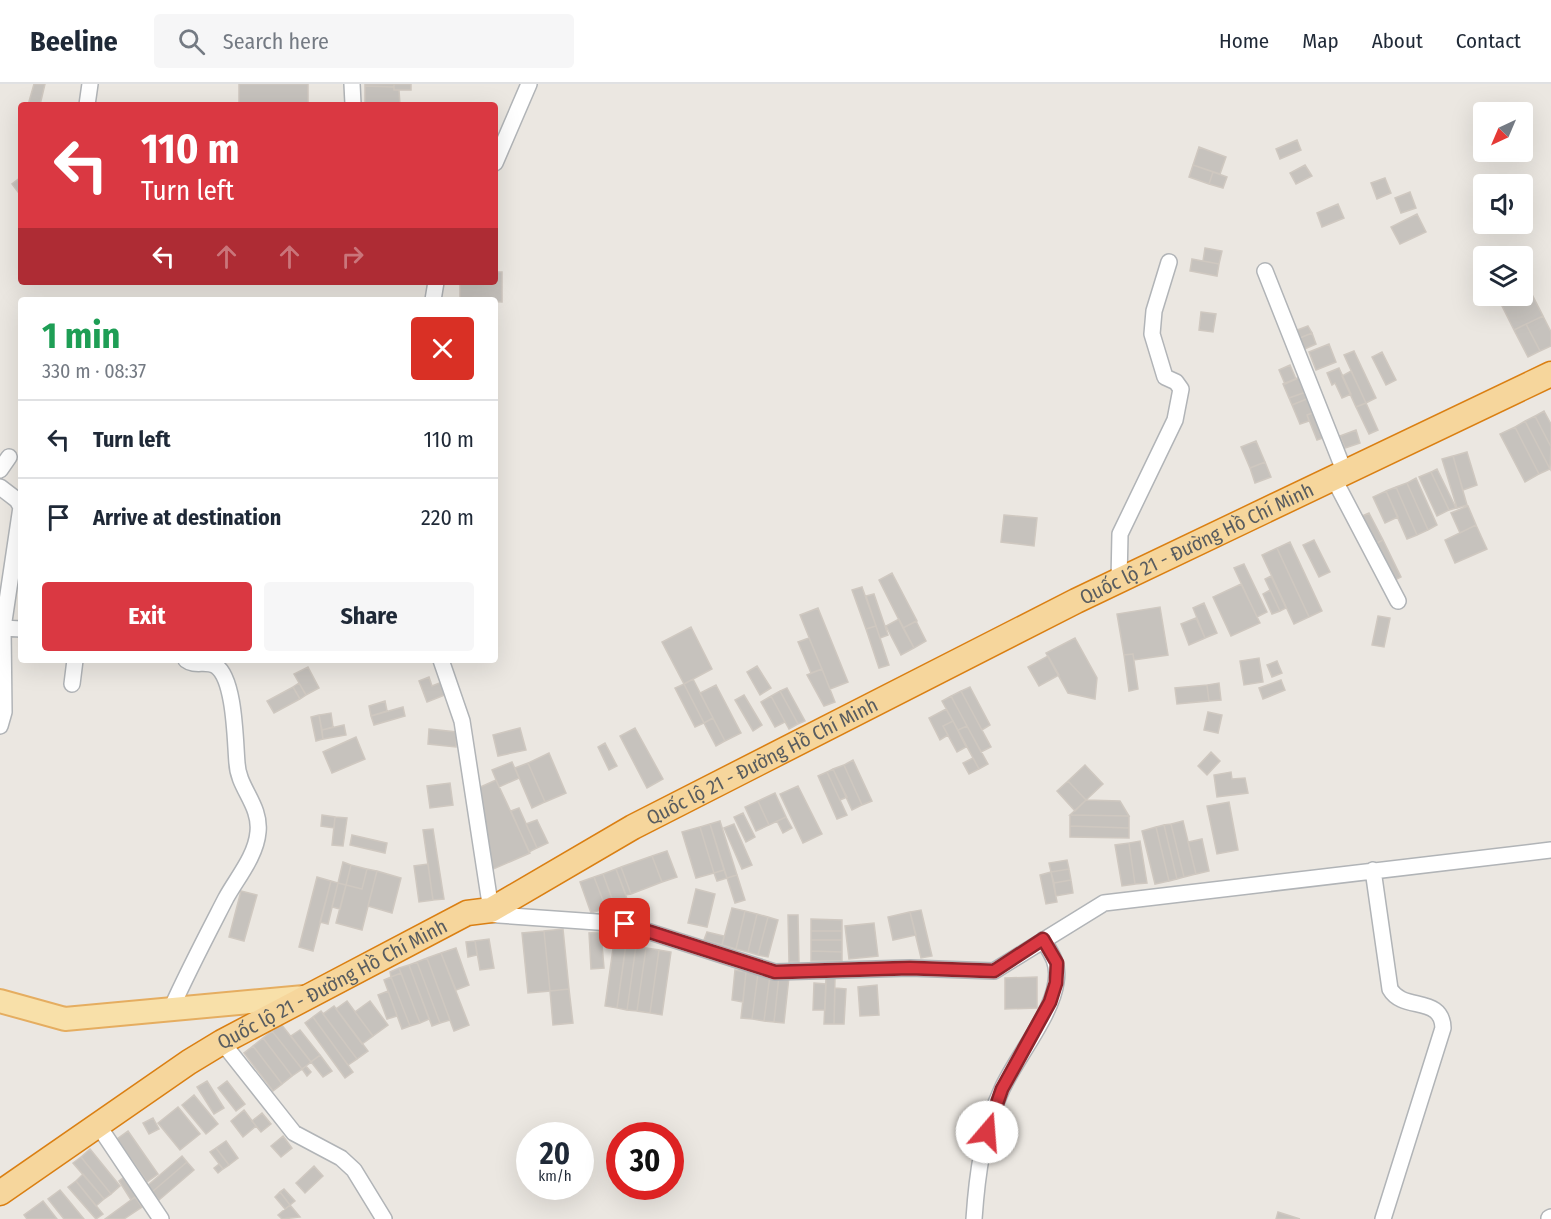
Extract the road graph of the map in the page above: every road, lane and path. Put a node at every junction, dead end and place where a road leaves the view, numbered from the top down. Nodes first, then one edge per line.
1 (90, 84) edge
2 (352, 84) edge
3 (529, 84) edge
4 (87, 102) edge
5 (353, 102) edge
6 (498, 156) edge
7 (1169, 262) dead end
8 (1265, 271) dead end
9 (1551, 374) edge
10 (9, 457) dead end
11 (0, 470) edge
12 (1340, 476) junction
13 (0, 487) edge
14 (18, 502) edge
15 (18, 521) edge
16 (1119, 581) junction
17 (6, 584) edge
18 (1398, 601) dead end
19 (3, 628) junction
20 (18, 629) edge
21 (75, 663) edge
22 (193, 663) edge
23 (442, 663) edge
24 (72, 684) dead end
25 (0, 726) edge
26 (1551, 850) edge
27 (1373, 870) junction
28 (479, 912) junction
29 (1043, 939) junction
30 (304, 997) junction
31 (0, 1001) edge
32 (171, 1009) junction
33 (222, 1042) junction
34 (98, 1125) junction
35 (0, 1193) edge
36 (162, 1219) edge
37 (384, 1219) edge
38 (974, 1219) edge
39 (1383, 1219) edge

1 - 4 street
2 - 5 street
3 - 6 street
7 - 16 street
8 - 12 street
9 - 12 highway, Quốc lộ 21 - Đường Hồ Chí Minh
10 - 11 street
12 - 16 highway, Quốc lộ 21 - Đường Hồ Chí Minh
12 - 18 street
13 - 14 street
15 - 17 street
16 - 28 highway, Quốc lộ 21 - Đường Hồ Chí Minh
17 - 19 street
19 - 20 street
19 - 25 street
21 - 24 street
22 - 32 street
23 - 28 street
26 - 27 street
27 - 29 street
27 - 39 street
28 - 29 street
28 - 30 highway, Quốc lộ 21 - Đường Hồ Chí Minh
29 - 38 street
30 - 32 main road
30 - 33 highway, Quốc lộ 21 - Đường Hồ Chí Minh
31 - 32 main road
33 - 34 highway, Quốc lộ 21 - Đường Hồ Chí Minh
33 - 37 street
34 - 35 highway, Quốc lộ 21 - Đường Hồ Chí Minh
34 - 36 street

